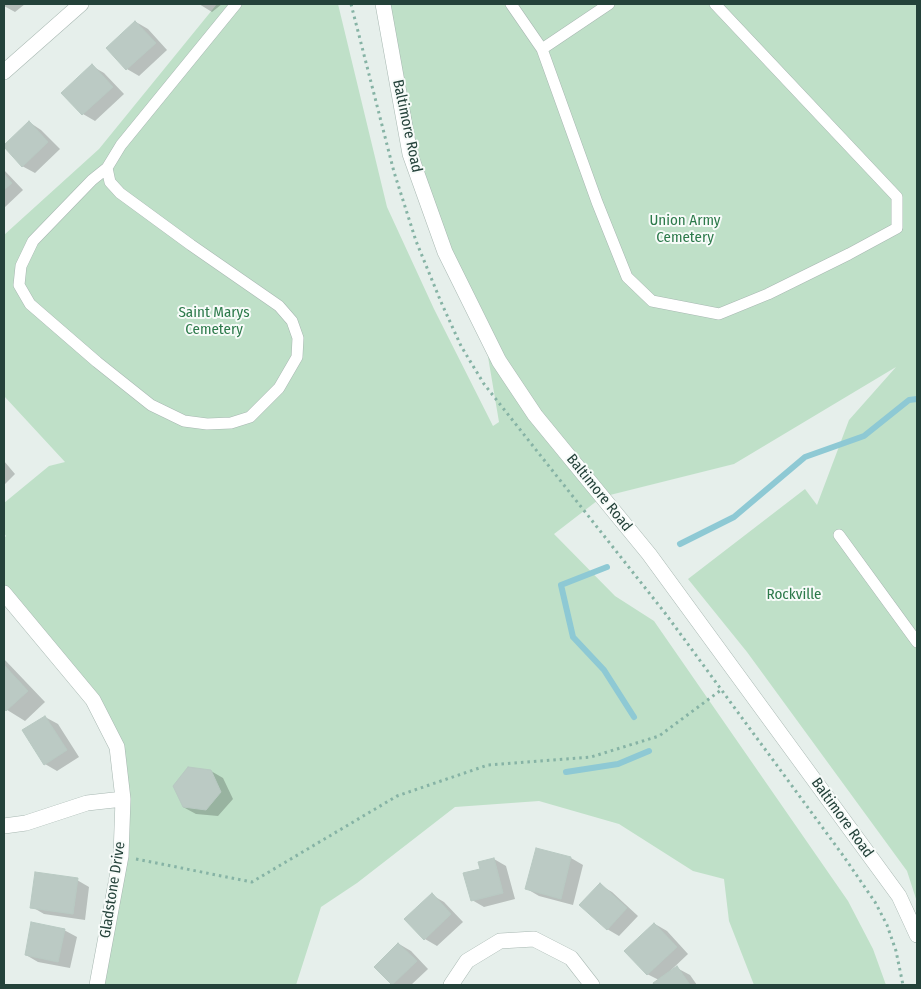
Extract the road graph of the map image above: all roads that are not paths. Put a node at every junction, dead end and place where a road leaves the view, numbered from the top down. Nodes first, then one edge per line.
1 (81, 4) edge
2 (236, 4) edge
3 (384, 4) edge
4 (511, 4) edge
5 (609, 4) edge
6 (715, 4) edge
7 (542, 49) junction
8 (4, 72) edge
9 (107, 168) junction
10 (839, 535) dead end
11 (4, 593) edge
12 (917, 642) edge
13 (123, 799) junction
14 (4, 826) edge
15 (917, 934) edge
16 (97, 985) edge
17 (451, 985) edge
18 (592, 985) edge

1 - 8 street
2 - 9 lane
3 - 15 street, Baltimore Road
4 - 7 lane
5 - 7 lane
6 - 7 lane
9 - 9 lane
10 - 12 lane
11 - 13 street, Gladstone Drive
13 - 14 street
13 - 16 street, Gladstone Drive
17 - 18 street

